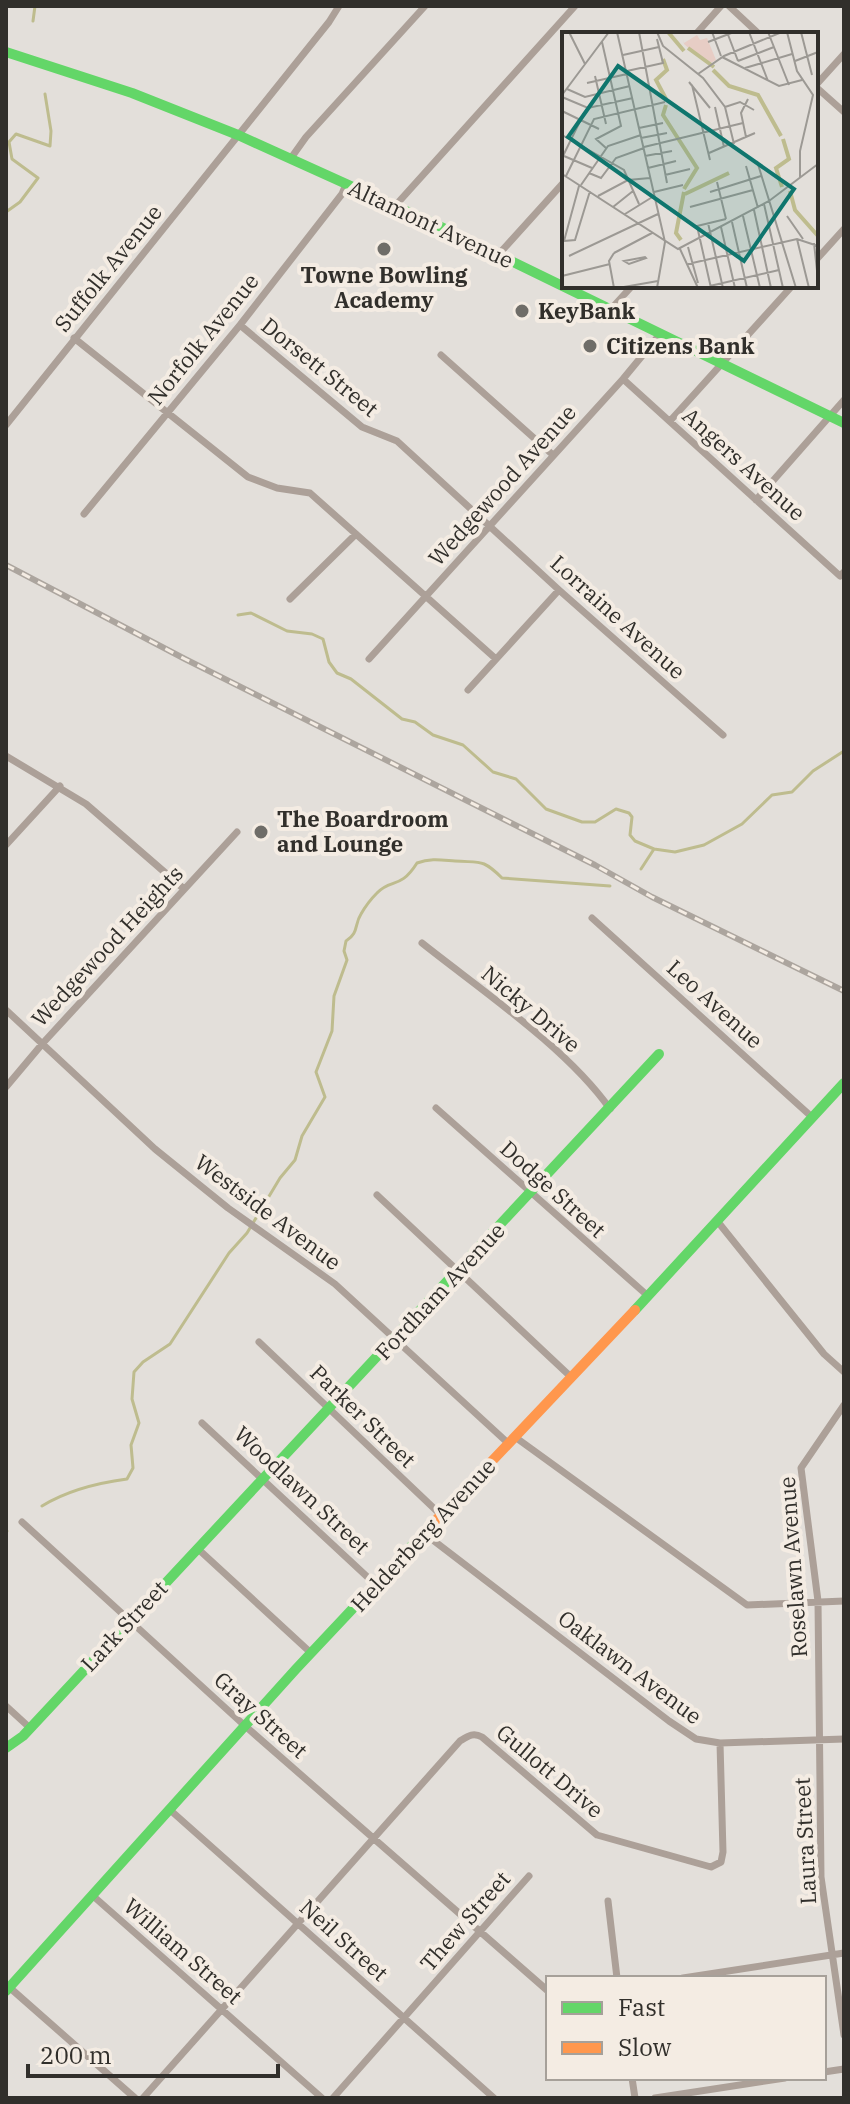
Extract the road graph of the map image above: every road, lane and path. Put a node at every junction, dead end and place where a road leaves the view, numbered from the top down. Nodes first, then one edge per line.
1 (339, 6) edge
2 (425, 6) edge
3 (575, 6) edge
4 (721, 6) edge
5 (729, 6) edge
6 (698, 32) edge
7 (757, 32) edge
8 (6, 52) edge
9 (844, 54) edge
10 (818, 84) edge
11 (818, 88) edge
12 (844, 112) edge
13 (238, 135) junction
14 (291, 158) junction
15 (346, 184) junction
16 (562, 184) edge
17 (395, 206) junction
18 (844, 229) edge
19 (498, 255) junction
20 (818, 258) edge
21 (562, 286) edge
22 (567, 288) edge
23 (630, 288) edge
24 (790, 288) edge
25 (611, 309) junction
26 (240, 325) junction
27 (661, 333) junction
28 (74, 338) junction
29 (441, 355) dead end
30 (722, 363) junction
31 (623, 379) junction
32 (844, 400) edge
33 (166, 413) junction
34 (830, 416) junction
35 (670, 421) junction
36 (844, 423) edge
37 (6, 425) edge
38 (553, 455) junction
39 (756, 500) junction
40 (84, 514) dead end
41 (490, 524) junction
42 (356, 534) junction
43 (842, 574) edge
44 (559, 590) junction
45 (425, 596) junction
46 (290, 599) dead end
47 (369, 659) dead end
48 (496, 659) junction
49 (468, 690) dead end
50 (723, 735) dead end
51 (6, 756) edge
52 (60, 786) junction
53 (237, 832) dead end
54 (6, 845) edge
55 (184, 889) junction
56 (592, 918) dead end
57 (422, 943) dead end
58 (6, 1010) edge
59 (43, 1043) junction
60 (659, 1054) dead end
61 (844, 1084) edge
62 (6, 1087) edge
63 (436, 1108) dead end
64 (610, 1109) junction
65 (813, 1118) junction
66 (531, 1194) junction
67 (377, 1195) dead end
68 (718, 1222) junction
69 (458, 1270) junction
70 (648, 1296) junction
71 (395, 1339) junction
72 (259, 1342) dead end
73 (844, 1372) edge
74 (571, 1377) junction
75 (844, 1405) edge
76 (329, 1408) junction
77 (202, 1423) dead end
78 (512, 1440) junction
79 (263, 1477) junction
80 (442, 1516) junction
81 (22, 1522) dead end
82 (218, 1525) joint
83 (425, 1534) junction
84 (197, 1548) junction
85 (376, 1585) junction
86 (818, 1601) junction
87 (844, 1601) edge
88 (129, 1620) junction
89 (311, 1653) junction
90 (6, 1706) edge
91 (244, 1725) junction
92 (30, 1728) junction
93 (819, 1739) junction
94 (844, 1739) edge
95 (720, 1743) junction
96 (6, 1748) edge
97 (169, 1809) junction
98 (374, 1839) junction
99 (529, 1876) dead end
100 (92, 1895) junction
101 (608, 1901) dead end
102 (298, 1924) junction
103 (480, 1932) junction
104 (844, 1953) edge
105 (833, 1955) junction
106 (617, 1976) edge
107 (696, 1976) edge
108 (8, 1989) edge
109 (546, 1989) edge
110 (222, 2009) junction
111 (404, 2018) junction
112 (844, 2035) edge
113 (772, 2080) edge
114 (135, 2098) edge
115 (143, 2098) edge
116 (322, 2098) edge
117 (333, 2098) edge
118 (494, 2098) edge
119 (655, 2098) edge

1 - 13 street, Suffolk Avenue
2 - 14 street
3 - 17 street
4 - 6 street
5 - 7 street
8 - 13 street, Altamont Avenue
9 - 10 street
11 - 12 street
13 - 14 street, Altamont Avenue
13 - 28 street, Suffolk Avenue
14 - 15 street, Altamont Avenue
15 - 17 street, Altamont Avenue
15 - 26 street, Norfolk Avenue
16 - 19 street
17 - 19 street, Altamont Avenue
18 - 20 street
19 - 21 street, Altamont Avenue
22 - 25 street, Altamont Avenue
23 - 25 street
24 - 30 street
25 - 27 street, Altamont Avenue
26 - 33 street, Norfolk Avenue
26 - 41 street, Dorsett Street
27 - 30 street, Altamont Avenue
27 - 31 street, Wedgewood Avenue
28 - 33 street
28 - 37 street, Suffolk Avenue
29 - 38 street
30 - 34 street, Altamont Avenue
30 - 35 street
31 - 35 street, Angers Avenue
31 - 38 street, Wedgewood Avenue
32 - 34 street
33 - 40 street, Norfolk Avenue
33 - 42 street
34 - 36 street, Altamont Avenue
34 - 39 street
35 - 39 street, Angers Avenue
38 - 41 street, Wedgewood Avenue
39 - 43 street, Angers Avenue
41 - 44 street, Lorraine Avenue
41 - 45 street, Wedgewood Avenue
42 - 45 street
42 - 46 street
44 - 48 street
44 - 50 street, Lorraine Avenue
45 - 47 street, Wedgewood Avenue
45 - 48 street
48 - 49 street
51 - 52 street
52 - 54 street
52 - 55 street
53 - 55 street, Wedgewood Heights
55 - 59 street, Wedgewood Heights
56 - 65 street, Leo Avenue
57 - 64 street, Nicky Drive
58 - 59 street, Westside Avenue
59 - 62 street, Wedgewood Heights
59 - 71 street, Westside Avenue
60 - 64 street, Fordham Avenue
61 - 65 street, Helderberg Avenue
63 - 66 street, Dodge Street
64 - 66 street, Fordham Avenue
65 - 68 street, Helderberg Avenue
66 - 69 street, Fordham Avenue
66 - 70 street, Dodge Street
67 - 69 street
68 - 70 street, Helderberg Avenue
68 - 73 street
69 - 71 street, Fordham Avenue
69 - 74 street
70 - 74 street, Helderberg Avenue
71 - 76 street, Fordham Avenue
71 - 78 street, Westside Avenue
72 - 76 street, Parker Street
74 - 78 street, Helderberg Avenue
75 - 86 street, Roselawn Avenue
76 - 79 street, Fordham Avenue
76 - 80 street, Parker Street
77 - 79 street, Woodlawn Street
78 - 80 street, Helderberg Avenue
78 - 86 street, Westside Avenue
79 - 82 street, Fordham Avenue
79 - 85 street, Woodlawn Street
80 - 83 street, Helderberg Avenue
81 - 88 street, Gray Street
82 - 84 street, Lark Street
83 - 85 street, Helderberg Avenue
83 - 95 street, Oaklawn Avenue
84 - 88 street, Lark Street
84 - 89 street
85 - 89 street, Helderberg Avenue
86 - 87 street, Westside Avenue
86 - 93 street, Roselawn Avenue
88 - 91 street, Gray Street
88 - 92 street, Lark Street
89 - 91 street, Helderberg Avenue
90 - 92 street
91 - 97 street, Helderberg Avenue
91 - 98 street, Gray Street
92 - 96 street, Lark Street
93 - 94 street, Oaklawn Avenue
93 - 95 street, Oaklawn Avenue
93 - 105 street, Laura Street
95 - 98 street, Gullott Drive
97 - 100 street, Helderberg Avenue
97 - 102 street, Neil Street
98 - 102 street
98 - 103 street, Gray Street
99 - 103 street, Thew Street
100 - 108 street, Helderberg Avenue
100 - 110 street, William Street
101 - 106 street
102 - 110 street
102 - 111 street, Neil Street
103 - 109 street, Gray Street
103 - 111 street, Thew Street
104 - 105 street
105 - 107 street
105 - 112 street, Laura Street
108 - 114 street
110 - 115 street
110 - 116 street, William Street
111 - 117 street, Thew Street
111 - 118 street, Neil Street
113 - 119 street

